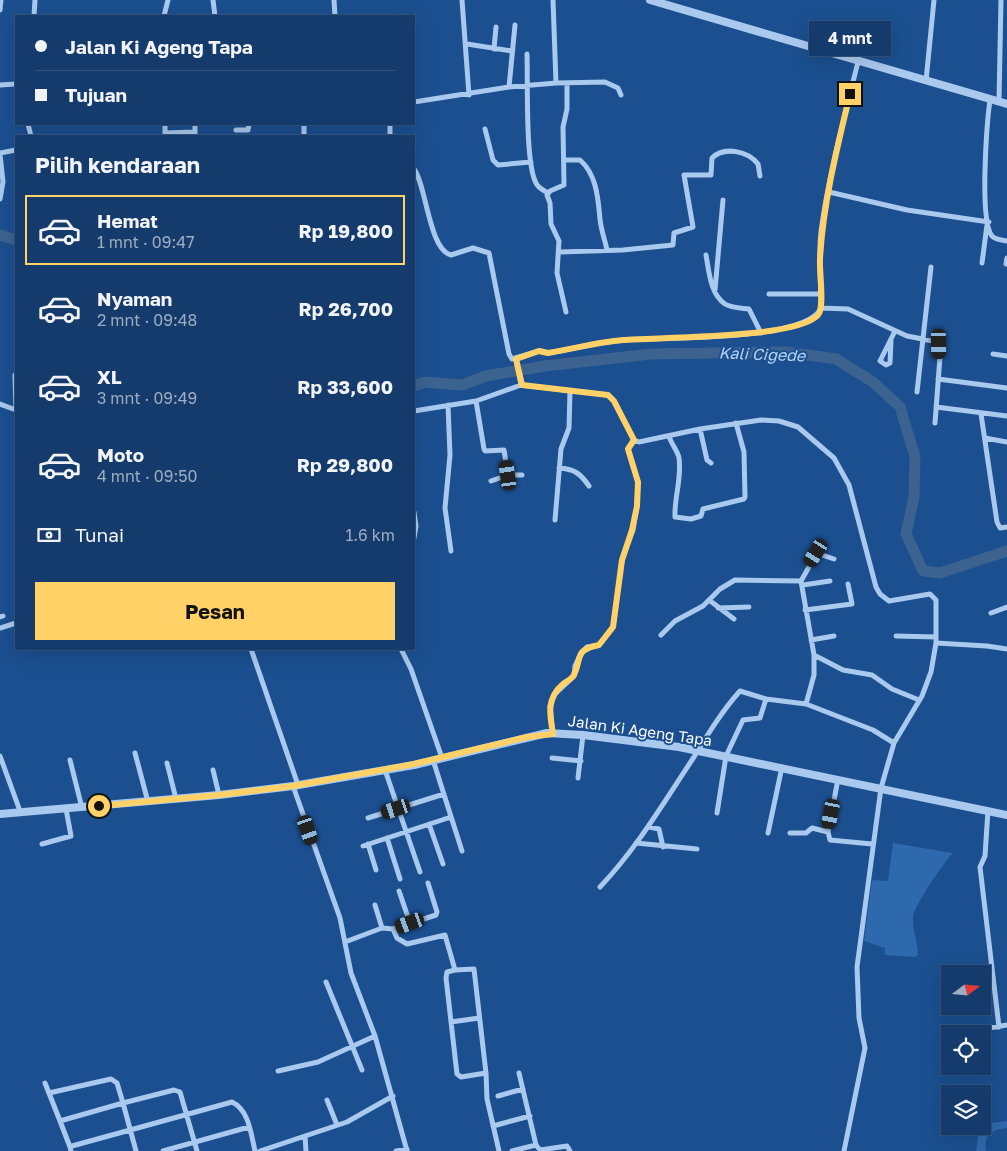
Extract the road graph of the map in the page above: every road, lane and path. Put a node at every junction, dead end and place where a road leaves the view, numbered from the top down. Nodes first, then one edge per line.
1 (1, 0) edge
2 (35, 0) edge
3 (168, 0) edge
4 (213, 0) edge
5 (334, 0) edge
6 (462, 0) edge
7 (554, 0) edge
8 (650, 0) edge
9 (934, 0) edge
10 (1001, 0) edge
11 (0, 10) edge
12 (34, 15) edge
13 (164, 15) edge
14 (215, 15) edge
15 (335, 15) edge
16 (514, 25) dead end
17 (496, 27) dead end
18 (467, 44) junction
19 (494, 49) junction
20 (512, 51) junction
21 (527, 54) dead end
22 (858, 62) junction
23 (926, 81) junction
24 (556, 83) junction
25 (567, 83) junction
26 (15, 84) edge
27 (0, 85) edge
28 (528, 85) junction
29 (509, 87) junction
30 (469, 95) junction
31 (621, 95) dead end
32 (990, 99) junction
33 (415, 102) edge
34 (1003, 103) edge
35 (249, 125) edge
36 (485, 129) dead end
37 (236, 130) dead end
38 (195, 134) edge
39 (165, 135) edge
40 (15, 150) edge
41 (0, 153) edge
42 (564, 160) junction
43 (531, 162) junction
44 (415, 171) edge
45 (760, 176) dead end
46 (548, 192) junction
47 (829, 192) junction
48 (0, 199) edge
49 (723, 200) dead end
50 (988, 222) junction
51 (1007, 241) edge
52 (607, 250) junction
53 (560, 252) junction
54 (706, 256) dead end
55 (982, 263) dead end
56 (931, 267) dead end
57 (715, 290) junction
58 (769, 294) dead end
59 (821, 294) junction
60 (821, 308) junction
61 (566, 312) dead end
62 (894, 331) junction
63 (761, 333) junction
64 (922, 338) junction
65 (891, 341) dead end
66 (993, 354) dead end
67 (1007, 356) edge
68 (516, 362) junction
69 (938, 379) junction
70 (521, 384) junction
71 (1007, 388) edge
72 (570, 391) junction
73 (917, 392) dead end
74 (476, 401) junction
75 (0, 404) edge
76 (448, 405) junction
77 (936, 407) junction
78 (15, 410) edge
79 (415, 411) edge
80 (981, 414) junction
81 (1007, 416) edge
82 (736, 422) junction
83 (935, 423) dead end
84 (700, 429) junction
85 (669, 436) junction
86 (984, 438) junction
87 (634, 440) junction
88 (1007, 442) edge
89 (711, 463) dead end
90 (558, 468) junction
91 (508, 475) junction
92 (522, 475) dead end
93 (491, 481) dead end
94 (588, 486) dead end
95 (555, 520) dead end
96 (1007, 527) edge
97 (822, 544) dead end
98 (451, 551) dead end
99 (816, 553) junction
100 (834, 559) dead end
101 (830, 581) dead end
102 (802, 583) junction
103 (848, 584) dead end
104 (709, 600) junction
105 (749, 607) dead end
106 (1007, 607) edge
107 (718, 608) junction
108 (806, 610) junction
109 (991, 613) dead end
110 (734, 619) dead end
111 (15, 623) edge
112 (0, 628) edge
113 (662, 635) dead end
114 (834, 636) dead end
115 (896, 636) dead end
116 (936, 637) junction
117 (811, 640) junction
118 (936, 644) junction
119 (1007, 649) edge
120 (251, 650) edge
121 (401, 650) edge
122 (814, 655) junction
123 (766, 699) junction
124 (919, 700) junction
125 (806, 704) junction
126 (553, 734) junction
127 (583, 735) junction
128 (894, 743) junction
129 (698, 750) junction
130 (135, 753) dead end
131 (0, 756) edge
132 (726, 756) junction
133 (442, 758) junction
134 (552, 758) dead end
135 (70, 760) dead end
136 (433, 760) junction
137 (580, 761) junction
138 (167, 762) dead end
139 (782, 767) junction
140 (213, 770) dead end
141 (384, 770) junction
142 (578, 778) dead end
143 (838, 779) junction
144 (295, 785) junction
145 (881, 788) junction
146 (444, 794) junction
147 (219, 795) junction
148 (176, 799) junction
149 (148, 802) junction
150 (82, 808) junction
151 (66, 809) junction
152 (396, 809) junction
153 (988, 809) junction
154 (20, 811) junction
155 (717, 813) dead end
156 (0, 814) edge
157 (1007, 815) edge
158 (451, 817) junction
159 (368, 818) dead end
160 (430, 824) junction
161 (649, 826) junction
162 (406, 832) junction
163 (828, 832) junction
164 (768, 833) dead end
165 (790, 833) dead end
166 (387, 838) junction
167 (636, 843) junction
168 (42, 844) dead end
169 (872, 844) junction
170 (663, 847) junction
171 (697, 849) dead end
172 (462, 851) dead end
173 (443, 864) dead end
174 (376, 870) dead end
175 (420, 872) dead end
176 (400, 879) dead end
177 (428, 883) dead end
178 (600, 887) dead end
179 (399, 891) dead end
180 (375, 905) dead end
181 (410, 923) junction
182 (382, 928) junction
183 (393, 929) junction
184 (345, 942) junction
185 (455, 970) junction
186 (326, 982) dead end
187 (479, 1018) junction
188 (451, 1022) junction
189 (1007, 1025) edge
190 (999, 1026) junction
191 (991, 1028) edge
192 (375, 1036) junction
193 (353, 1046) junction
194 (362, 1070) dead end
195 (278, 1071) dead end
196 (519, 1073) dead end
197 (486, 1074) junction
198 (45, 1083) dead end
199 (523, 1089) junction
200 (49, 1093) junction
201 (393, 1096) junction
202 (498, 1096) dead end
203 (327, 1100) dead end
204 (123, 1103) junction
205 (186, 1115) junction
206 (530, 1116) junction
207 (60, 1121) junction
208 (337, 1125) junction
209 (493, 1126) junction
210 (249, 1127) junction
211 (130, 1130) junction
212 (305, 1136) junction
213 (194, 1142) junction
214 (536, 1145) junction
215 (70, 1149) edge
216 (407, 1150) edge
217 (136, 1151) edge
218 (162, 1151) edge
219 (196, 1151) edge
220 (255, 1151) edge
221 (260, 1151) edge
222 (306, 1151) edge
223 (396, 1151) edge
224 (499, 1151) edge
225 (512, 1151) edge
226 (570, 1151) edge
227 (844, 1151) edge

1 - 11 street
2 - 12 street
3 - 13 street
4 - 14 street
5 - 15 street
6 - 18 street
7 - 24 street
8 - 22 street
9 - 23 street
10 - 34 street
16 - 20 street
17 - 19 street
18 - 19 street
18 - 30 street
19 - 20 street
20 - 29 street
21 - 28 street
22 - 23 street
22 - 47 street
23 - 32 street
24 - 25 street
24 - 28 street
25 - 31 street
25 - 42 street
26 - 27 street
28 - 29 street
28 - 43 street
29 - 30 street
30 - 33 street
32 - 34 street
32 - 50 street
35 - 37 street
36 - 43 street
38 - 39 street
40 - 41 street
41 - 48 street
42 - 46 street
42 - 52 street
43 - 46 street
44 - 68 street
45 - 52 street
46 - 53 street
47 - 50 street
47 - 59 street
49 - 57 street
50 - 51 street
50 - 55 street
52 - 53 street
53 - 61 street
54 - 57 street
56 - 64 street
57 - 63 street
58 - 59 street
59 - 60 street
60 - 62 street
60 - 63 street
62 - 64 street
62 - 65 street
63 - 68 street
64 - 69 street
64 - 73 street
66 - 67 street
68 - 70 street
69 - 71 street
69 - 77 street
70 - 72 street
70 - 74 street
72 - 87 street
72 - 90 street
74 - 76 street
74 - 91 street
75 - 78 street
76 - 79 street
76 - 98 street
77 - 80 street
77 - 83 street
80 - 81 street
80 - 86 street
82 - 84 street
82 - 85 street
82 - 116 street
84 - 85 street
84 - 89 street
85 - 87 street
86 - 88 street
86 - 96 street
87 - 126 street
90 - 94 street
90 - 95 street
91 - 92 street
91 - 93 street
97 - 99 street
99 - 100 street
99 - 102 street
101 - 102 street
102 - 104 street
102 - 108 street
103 - 108 street
104 - 107 street
104 - 113 street
105 - 107 street
106 - 109 street
107 - 110 street
108 - 117 street
111 - 112 street
114 - 117 street
115 - 116 street
116 - 118 street
117 - 122 street
118 - 119 street
118 - 124 street
120 - 144 street
121 - 133 street
122 - 124 street
122 - 125 street
123 - 125 street
123 - 129 street
123 - 132 street
124 - 128 street
125 - 128 street
126 - 127 street, Jalan Ki Ageng Tapa
126 - 133 street, Jalan Ki Ageng Tapa
127 - 129 street, Jalan Ki Ageng Tapa
127 - 137 street
128 - 145 street
129 - 132 street, Jalan Ki Ageng Tapa
129 - 161 street
130 - 149 street
131 - 154 street
132 - 139 street, Jalan Ki Ageng Tapa
132 - 155 street
133 - 136 street, Jalan Ki Ageng Tapa
134 - 137 street
135 - 150 street
136 - 141 street, Jalan Ki Ageng Tapa
136 - 146 street
137 - 142 street
138 - 148 street
139 - 143 street, Jalan Ki Ageng Tapa
139 - 164 street
140 - 147 street
141 - 144 street, Jalan Ki Ageng Tapa
141 - 152 street
143 - 145 street, Jalan Ki Ageng Tapa
143 - 163 street
144 - 147 street, Jalan Ki Ageng Tapa
144 - 184 street
145 - 153 street, Jalan Ki Ageng Tapa
145 - 169 street
146 - 152 street
146 - 158 street
147 - 148 street, Jalan Ki Ageng Tapa
148 - 149 street, Jalan Ki Ageng Tapa
149 - 150 street, Jalan Ki Ageng Tapa
150 - 151 street, Jalan Ki Ageng Tapa
151 - 154 street, Jalan Ki Ageng Tapa
151 - 168 street
152 - 159 street
152 - 162 street
153 - 157 street, Jalan Ki Ageng Tapa
153 - 190 street
154 - 156 street, Jalan Ki Ageng Tapa
158 - 160 street
158 - 172 street
160 - 162 street
160 - 173 street
161 - 167 street
161 - 170 street
162 - 166 street
162 - 175 street
163 - 165 street
163 - 169 street
166 - 174 street
166 - 176 street
167 - 170 street
167 - 178 street
169 - 227 street
170 - 171 street
177 - 181 street
179 - 181 street
180 - 182 street
181 - 183 street
182 - 183 street
182 - 184 street
183 - 185 street
184 - 192 street
185 - 187 street
185 - 188 street
186 - 193 street
187 - 188 street
187 - 197 street
188 - 197 street
189 - 190 street
190 - 191 street
192 - 193 street
192 - 201 street
193 - 194 street
193 - 195 street
196 - 199 street
197 - 209 street
198 - 200 street
199 - 202 street
199 - 206 street
200 - 204 street
200 - 207 street
201 - 208 street
201 - 216 street
203 - 208 street
204 - 205 street
204 - 207 street
204 - 211 street
205 - 210 street
205 - 211 street
205 - 213 street
206 - 209 street
206 - 214 street
207 - 215 street
208 - 212 street
209 - 224 street
210 - 213 street
210 - 220 street
211 - 215 street
211 - 217 street
212 - 221 street
212 - 222 street
213 - 218 street
213 - 219 street
214 - 225 street
214 - 226 street
216 - 223 street

